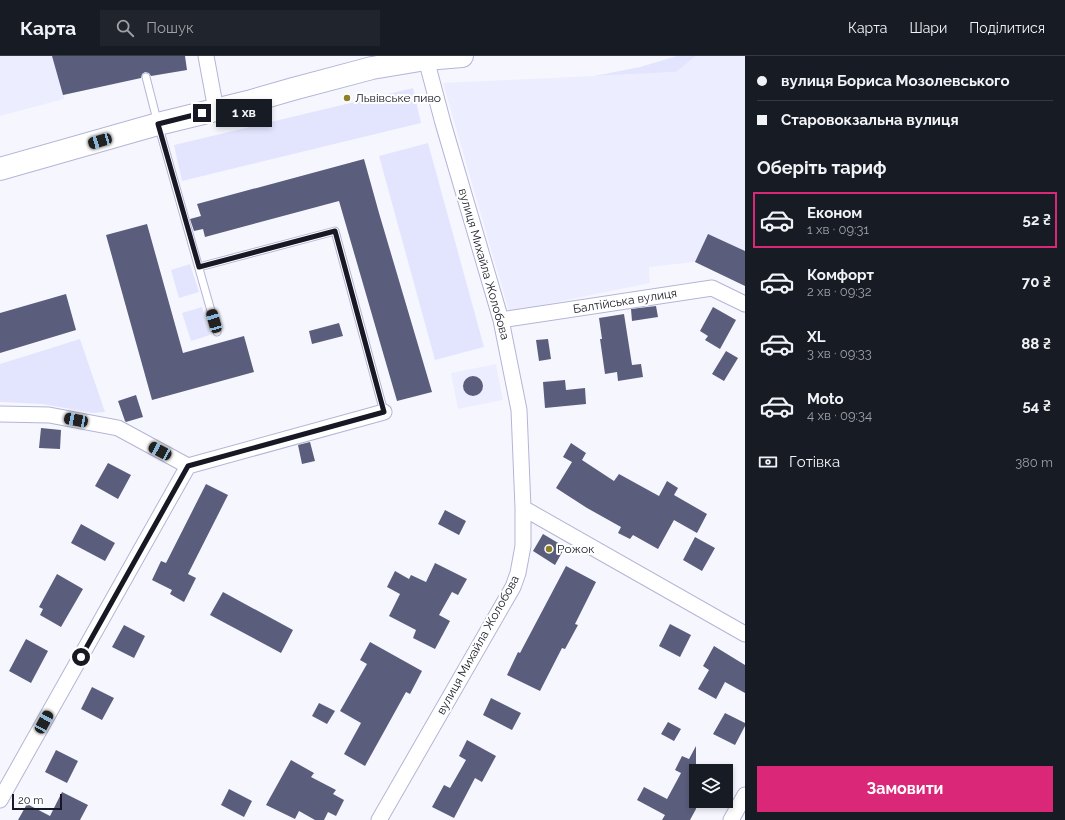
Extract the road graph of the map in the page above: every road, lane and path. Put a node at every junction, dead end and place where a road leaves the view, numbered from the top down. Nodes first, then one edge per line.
1 (206, 56) edge
2 (462, 56) edge
3 (426, 59) junction
4 (375, 62) edge
5 (146, 77) dead end
6 (216, 110) junction
7 (158, 124) junction
8 (0, 169) edge
9 (199, 267) junction
10 (745, 304) edge
11 (501, 320) junction
12 (217, 332) dead end
13 (384, 412) joint
14 (0, 414) edge
15 (188, 466) junction
16 (523, 508) junction
17 (745, 634) edge
18 (745, 796) edge
19 (0, 800) edge
20 (379, 820) edge
21 (731, 820) edge

1 - 6 street
2 - 3 main road
3 - 4 main road
3 - 11 street, вулиця Михайла Жолобова
4 - 6 main road
5 - 7 lane
6 - 7 main road
7 - 8 main road
7 - 9 lane
9 - 12 lane
9 - 13 lane
10 - 11 street, Балтійська вулиця
11 - 16 street, вулиця Михайла Жолобова
13 - 15 street
14 - 15 street
15 - 19 street
16 - 17 street
16 - 20 street, вулиця Михайла Жолобова
18 - 21 street

